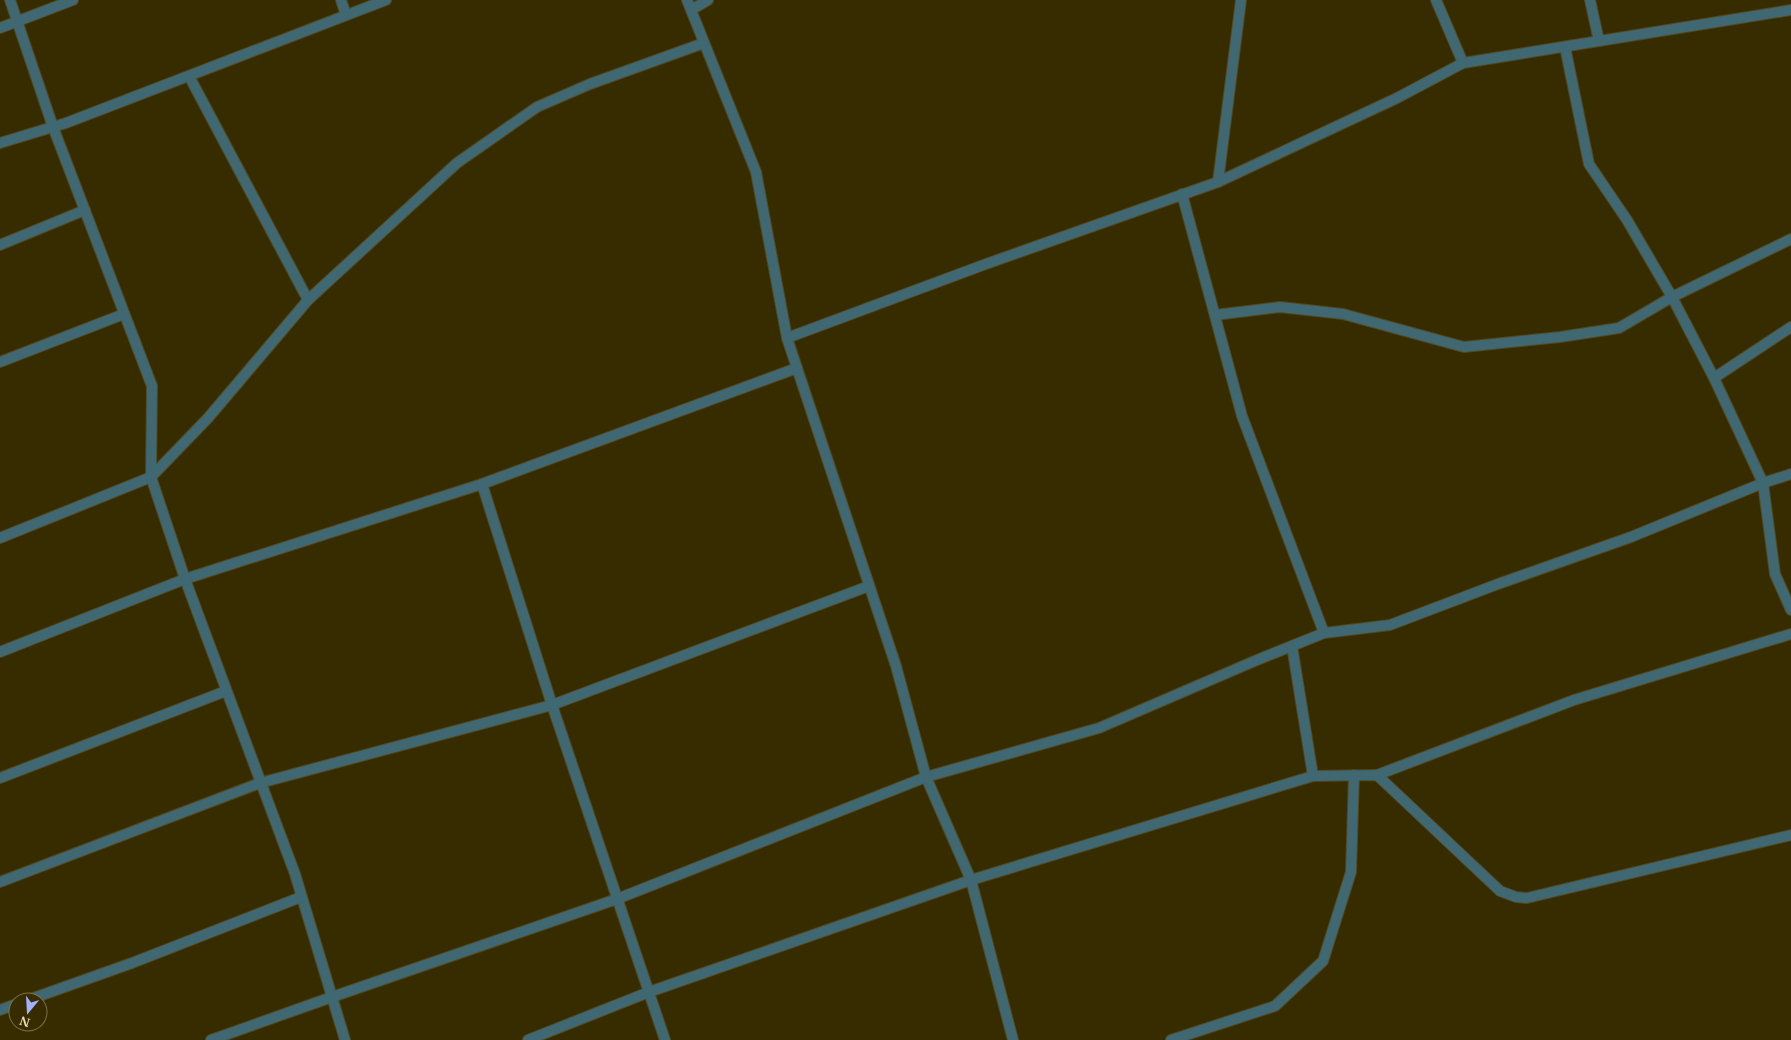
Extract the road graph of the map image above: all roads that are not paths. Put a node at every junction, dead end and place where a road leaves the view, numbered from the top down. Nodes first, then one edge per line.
1 (10, 0) edge
2 (73, 0) edge
3 (341, 0) edge
4 (386, 0) edge
5 (687, 0) edge
6 (708, 0) edge
7 (1241, 0) edge
8 (1436, 0) edge
9 (1590, 0) edge
10 (691, 10) junction
11 (1791, 10) edge
12 (346, 15) junction
13 (17, 22) junction
14 (0, 28) edge
15 (1599, 41) junction
16 (704, 43) junction
17 (1565, 47) junction
18 (1463, 64) junction
19 (189, 76) junction
20 (53, 127) junction
21 (0, 143) edge
22 (1218, 182) junction
23 (1182, 194) junction
24 (85, 210) junction
25 (1791, 239) edge
26 (0, 245) edge
27 (1672, 297) junction
28 (308, 300) junction
29 (124, 314) junction
30 (1215, 315) junction
31 (1791, 327) edge
32 (787, 338) junction
33 (0, 362) edge
34 (797, 368) junction
35 (1714, 378) junction
36 (1791, 474) edge
37 (151, 477) junction
38 (1763, 483) junction
39 (482, 484) junction
40 (0, 538) edge
41 (184, 579) junction
42 (869, 586) junction
43 (1791, 610) edge
44 (1324, 633) junction
45 (1791, 634) edge
46 (1292, 646) junction
47 (0, 652) edge
48 (226, 691) junction
49 (552, 705) junction
50 (1354, 775) junction
51 (1377, 775) junction
52 (1313, 776) junction
53 (926, 777) junction
54 (0, 778) edge
55 (260, 783) junction
56 (1791, 835) edge
57 (971, 880) junction
58 (0, 882) edge
59 (301, 897) junction
60 (617, 899) junction
61 (649, 992) junction
62 (48, 993) edge
63 (332, 997) junction
64 (212, 1040) edge
65 (345, 1040) edge
66 (528, 1040) edge
67 (665, 1040) edge
68 (1013, 1040) edge
69 (1171, 1040) edge

1 - 13 street
2 - 13 street
3 - 12 street
4 - 12 street
5 - 10 street
6 - 10 street
7 - 22 street
8 - 18 street
9 - 15 street
10 - 16 street
11 - 15 street
12 - 19 street
13 - 14 street
13 - 20 street
15 - 17 street
16 - 28 street
16 - 32 street
17 - 18 street
17 - 27 street
18 - 22 street
19 - 20 street
19 - 28 street
20 - 21 street
20 - 24 street
22 - 23 street
23 - 30 street
23 - 32 street
24 - 26 street
24 - 29 street
25 - 27 street
27 - 30 street
27 - 35 street
28 - 37 street
29 - 33 street
29 - 37 street
30 - 44 street
31 - 35 street
32 - 34 street
34 - 39 street
34 - 42 street
35 - 38 street
36 - 38 street
37 - 40 street
37 - 41 street
38 - 43 street
38 - 44 street
39 - 41 street
39 - 49 street
41 - 47 street
41 - 48 street
42 - 49 street
42 - 53 street
44 - 46 street
45 - 51 street
46 - 52 street
46 - 53 street
48 - 54 street
48 - 55 street
49 - 55 street
49 - 60 street
50 - 51 street
50 - 52 street
50 - 69 street
51 - 56 street
52 - 57 street
53 - 57 street
53 - 60 street
55 - 58 street
55 - 59 street
57 - 61 street
57 - 68 street
59 - 62 street
59 - 63 street
60 - 61 street
60 - 63 street
61 - 66 street
61 - 67 street
63 - 64 street
63 - 65 street

